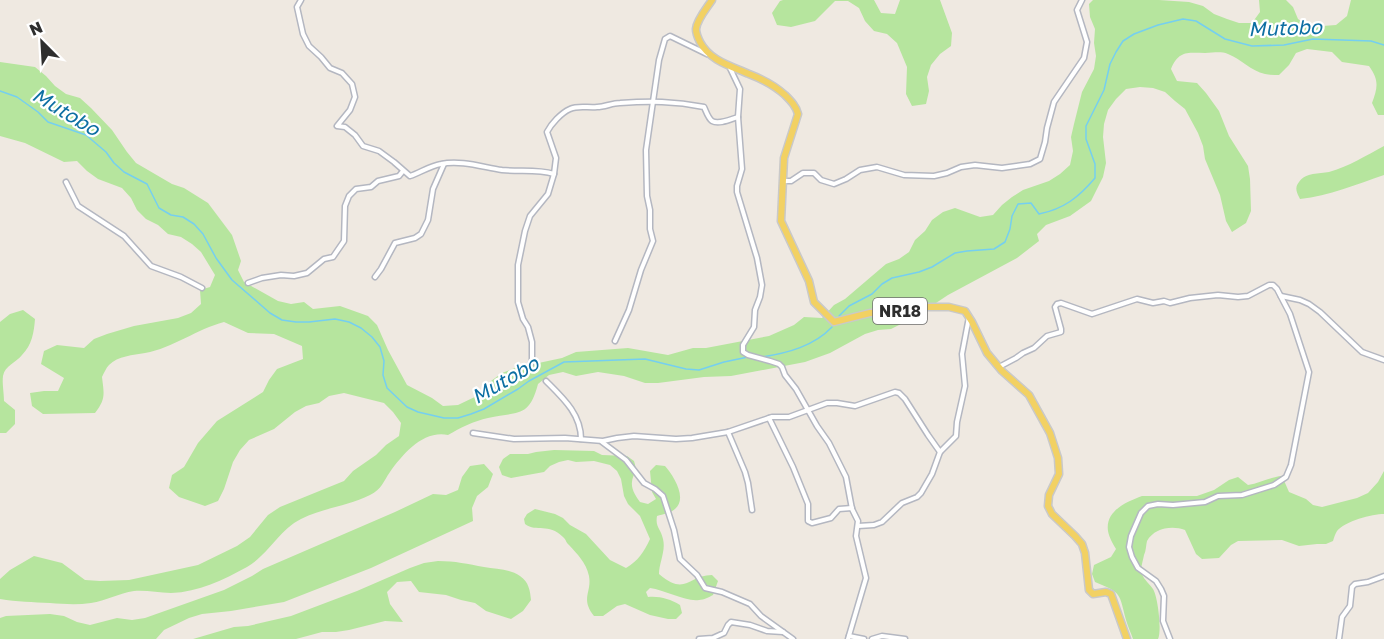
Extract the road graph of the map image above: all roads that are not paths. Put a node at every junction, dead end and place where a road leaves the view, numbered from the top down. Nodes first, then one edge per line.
1 (302, 0) edge
2 (712, 0) edge
3 (1082, 0) edge
4 (709, 55) junction
5 (729, 66) junction
6 (654, 101) junction
7 (738, 117) junction
8 (444, 163) junction
9 (403, 171) junction
10 (554, 174) junction
11 (66, 182) dead end
12 (783, 182) junction
13 (375, 277) dead end
14 (248, 283) dead end
15 (201, 288) dead end
16 (1281, 296) junction
17 (969, 316) junction
18 (615, 341) dead end
19 (1384, 360) edge
20 (999, 367) junction
21 (530, 368) dead end
22 (546, 381) dead end
23 (807, 409) junction
24 (769, 418) junction
25 (728, 432) junction
26 (473, 433) dead end
27 (581, 439) junction
28 (601, 441) junction
29 (940, 452) junction
30 (852, 508) junction
31 (752, 510) dead end
32 (858, 526) junction
33 (1384, 576) edge
34 (784, 632) junction
35 (849, 637) edge
36 (699, 639) edge
37 (793, 639) edge
38 (864, 639) edge
39 (872, 639) edge
40 (906, 639) edge
41 (1127, 639) edge
42 (1170, 639) edge
43 (1339, 639) edge

1 - 9 street
2 - 4 main road
3 - 12 street
4 - 5 main road, NR18
4 - 6 street
5 - 7 street
5 - 12 main road, NR18
6 - 7 street
6 - 10 street
6 - 18 street
7 - 23 street
8 - 9 street
8 - 10 street
8 - 13 street
9 - 14 street
10 - 21 street
11 - 15 street
12 - 17 main road, NR18
16 - 19 street
16 - 20 street
16 - 42 street
17 - 20 main road
17 - 29 street
20 - 41 main road
22 - 27 street
23 - 24 street
23 - 29 street
23 - 30 street
24 - 25 street
24 - 30 street
25 - 28 street
25 - 31 street
26 - 27 street
27 - 28 street
28 - 34 street
29 - 32 street
30 - 32 street
32 - 35 street
33 - 43 street
34 - 36 street
34 - 37 street
35 - 38 street
39 - 40 street

